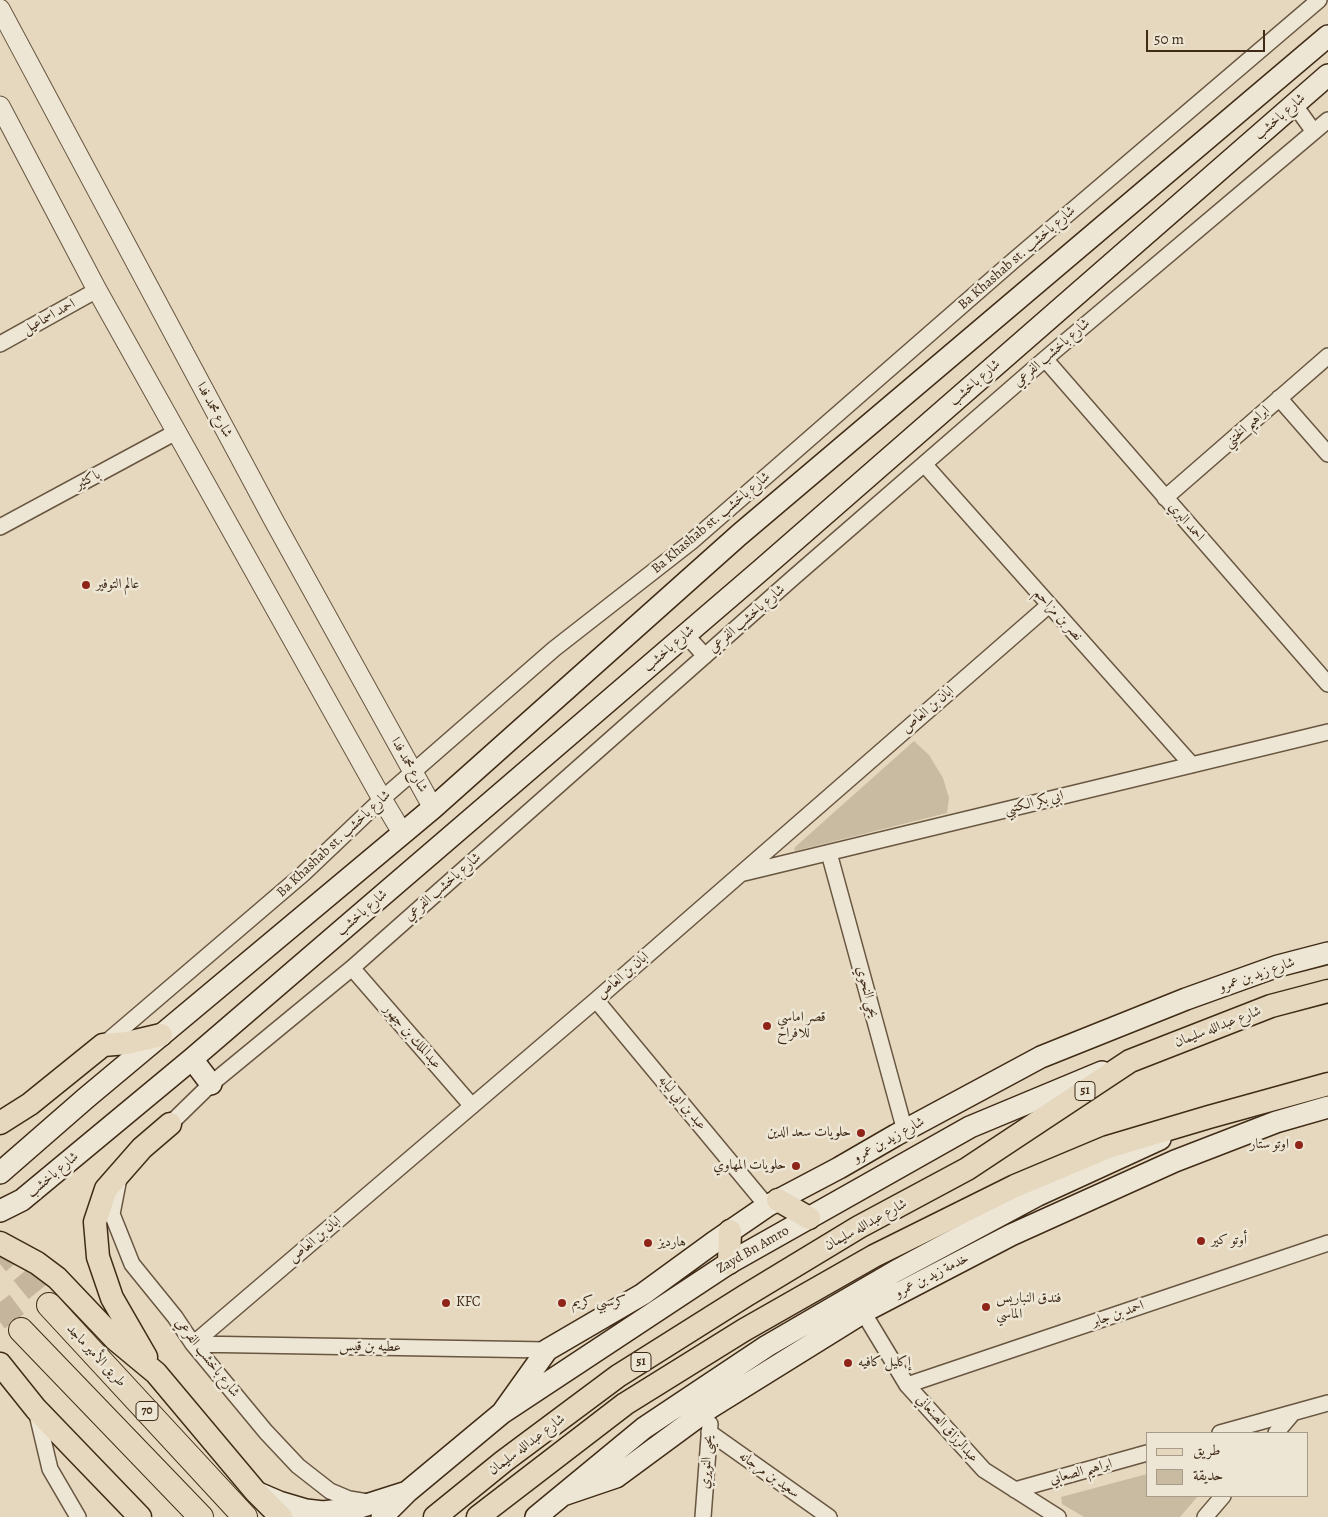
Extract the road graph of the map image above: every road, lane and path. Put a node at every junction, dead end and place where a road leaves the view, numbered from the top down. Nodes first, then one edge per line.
1 (1319, 0) edge
2 (0, 9) edge
3 (1328, 36) edge
4 (1328, 75) edge
5 (1294, 104) junction
6 (0, 106) edge
7 (1328, 120) edge
8 (1314, 132) junction
9 (97, 290) junction
10 (0, 344) edge
11 (1328, 356) edge
12 (1045, 359) junction
13 (1279, 398) junction
14 (176, 432) junction
15 (1328, 454) edge
16 (924, 464) junction
17 (1165, 498) junction
18 (0, 527) edge
19 (1049, 605) junction
20 (686, 635) junction
21 (705, 656) junction
22 (1328, 684) edge
23 (1328, 732) edge
24 (1192, 765) junction
25 (413, 773) junction
26 (382, 799) junction
27 (433, 808) junction
28 (403, 834) junction
29 (829, 853) junction
30 (740, 874) junction
31 (1328, 953) edge
32 (352, 968) junction
33 (1328, 991) edge
34 (596, 1000) junction
35 (161, 1035) junction
36 (103, 1045) junction
37 (192, 1059) junction
38 (1130, 1061) junction
39 (211, 1084) junction
40 (1328, 1084) edge
41 (472, 1106) junction
42 (1328, 1107) edge
43 (1209, 1116) junction
44 (0, 1123) edge
45 (170, 1124) joint
46 (904, 1131) junction
47 (126, 1166) junction
48 (0, 1173) edge
49 (773, 1203) junction
50 (0, 1211) edge
51 (809, 1218) junction
52 (730, 1231) junction
53 (0, 1244) edge
54 (1328, 1244) edge
55 (729, 1263) junction
56 (49, 1305) tunnel mouth
57 (864, 1312) junction
58 (21, 1330) tunnel mouth
59 (193, 1344) junction
60 (547, 1350) junction
61 (0, 1364) edge
62 (156, 1373) junction
63 (0, 1384) edge
64 (907, 1385) junction
65 (1328, 1403) edge
66 (32, 1404) junction
67 (711, 1407) junction
68 (502, 1413) junction
69 (1293, 1413) junction
70 (709, 1432) junction
71 (1224, 1432) edge
72 (1277, 1432) edge
73 (1146, 1453) edge
74 (1015, 1490) junction
75 (255, 1491) junction
76 (563, 1495) junction
77 (1222, 1497) edge
78 (377, 1510) edge
79 (78, 1517) edge
80 (140, 1517) edge
81 (201, 1517) edge
82 (244, 1517) edge
83 (281, 1517) edge
84 (435, 1517) edge
85 (478, 1517) edge
86 (536, 1517) edge
87 (703, 1517) edge
88 (829, 1517) edge
89 (1058, 1517) edge
90 (1206, 1517) edge

1 - 25 street, Ba Khashab st. شارع باخشب
2 - 25 street, شارع محمد فدا
3 - 27 main road
4 - 5 main road, شارع باخشب
5 - 8 street
5 - 20 main road, شارع باخشب
6 - 9 street
7 - 8 street, شارع باخشب الفرعي
8 - 12 street, شارع باخشب الفرعي
9 - 10 street, احمد اسماعيل
9 - 14 street
11 - 13 street, ابراهيم الختني
12 - 16 street, شارع باخشب الفرعي
12 - 17 street, احمد البري
13 - 15 street
13 - 17 street, ابراهيم الختني
14 - 18 street, باكثير
14 - 26 street
16 - 19 street, نصر بن مزاحم
16 - 21 street, شارع باخشب الفرعي
17 - 22 street, احمد البري
19 - 24 street, نصر بن مزاحم
19 - 30 street, ابان بن العاص
20 - 21 street
20 - 37 main road, شارع باخشب
21 - 32 street, شارع باخشب الفرعي
23 - 24 street, ابي بكر الكتبي
24 - 29 street, ابي بكر الكتبي
25 - 26 street, Ba Khashab st. شارع باخشب
25 - 27 street, شارع محمد فدا
26 - 28 street
26 - 36 street, Ba Khashab st. شارع باخشب
27 - 28 main road
28 - 35 main road
29 - 30 street, ابي بكر الكتبي
29 - 46 street, يحي النحوي
30 - 34 street, ابان بن العاص
31 - 46 main road, شارع زيد بن عمرو
32 - 39 street, شارع باخشب الفرعي
32 - 41 street, عبدالملك بن جهور
33 - 38 main road, شارع عبدالله سليمان / 51
34 - 41 street, ابان بن العاص
34 - 49 street, عبد بن ابي لبابه
35 - 36 main road
35 - 48 main road
36 - 44 main road
37 - 39 main road
37 - 50 main road, شارع باخشب
38 - 51 main road, Zayd Bn Amro
38 - 84 main road, شارع عبدالله سليمان / 51
39 - 45 street, شارع باخشب الفرعي
40 - 43 main road, شارع عبدالله سليمان / 51
41 - 59 street, ابان بن العاص
42 - 57 main road, خدمة زيد بن عمرو
43 - 76 main road
43 - 85 main road, شارع عبدالله سليمان / 51
45 - 47 main road
46 - 49 main road, شارع زيد بن عمرو
47 - 59 street, شارع باخشب الفرعي
47 - 62 main road
49 - 51 main road
49 - 52 main road, شارع زيد بن عمرو
51 - 55 main road, Zayd Bn Amro
52 - 55 main road
52 - 60 main road, شارع زيد بن عمرو
53 - 62 main road
54 - 64 street, احمد بن جابر
55 - 68 main road, Zayd Bn Amro
56 - 82 highway, طريق الأمير ماجد / 70
57 - 64 street, عبدالرزاق الصنعاني
57 - 67 main road, خدمة زيد بن عمرو
58 - 81 highway, 70
59 - 60 street, عطيه بن قيس
59 - 78 street, شارع باخشب الفرعي
60 - 68 main road, شارع زيد بن عمرو
61 - 66 main road
62 - 75 main road
63 - 66 main road
64 - 74 street, عبدالرزاق الصنعاني
65 - 69 street
66 - 79 street
66 - 80 main road
67 - 70 street, يحيى النويري
67 - 76 main road, خدمة زيد بن عمرو
68 - 78 main road, Zayd Bn Amro
69 - 71 street
69 - 72 street
70 - 87 street, يحيى النويري
70 - 88 street, سعيد بن مرجانه
73 - 74 street, ابراهيم الصعابي
74 - 89 street, عبدالرزاق الصنعاني
75 - 78 main road
75 - 83 main road
76 - 86 main road
77 - 90 street

